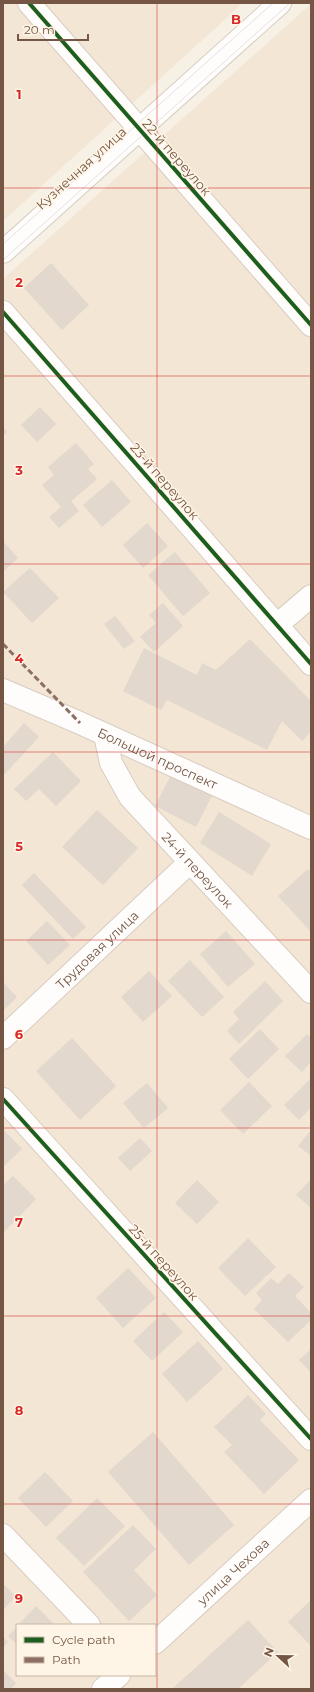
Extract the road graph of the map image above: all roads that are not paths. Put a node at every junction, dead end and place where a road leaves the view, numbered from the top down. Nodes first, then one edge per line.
1 (29, 3) edge
2 (280, 3) edge
3 (140, 129) junction
4 (3, 252) edge
5 (3, 312) edge
6 (311, 325) edge
7 (311, 596) edge
8 (277, 625) junction
9 (311, 664) edge
10 (3, 690) edge
11 (105, 734) junction
12 (311, 828) edge
13 (190, 862) junction
14 (311, 992) edge
15 (3, 1038) edge
16 (3, 1098) edge
17 (311, 1439) edge
18 (311, 1500) edge
19 (3, 1535) edge
20 (88, 1624) edge
21 (156, 1642) edge
22 (118, 1676) edge
23 (103, 1689) edge

1 - 3 street, 22-й переулок
2 - 3 street, Кузнечная улица
3 - 4 street, Кузнечная улица
3 - 6 street, 22-й переулок
5 - 8 street, 23-й переулок
7 - 8 street
8 - 9 street, 23-й переулок
10 - 11 street, Большой проспект
11 - 12 street, Большой проспект
11 - 13 street, 24-й переулок
13 - 14 street, 24-й переулок
13 - 15 street, Трудовая улица
16 - 17 street, 25-й переулок
18 - 21 street, улица Чехова
19 - 20 street
22 - 23 street

